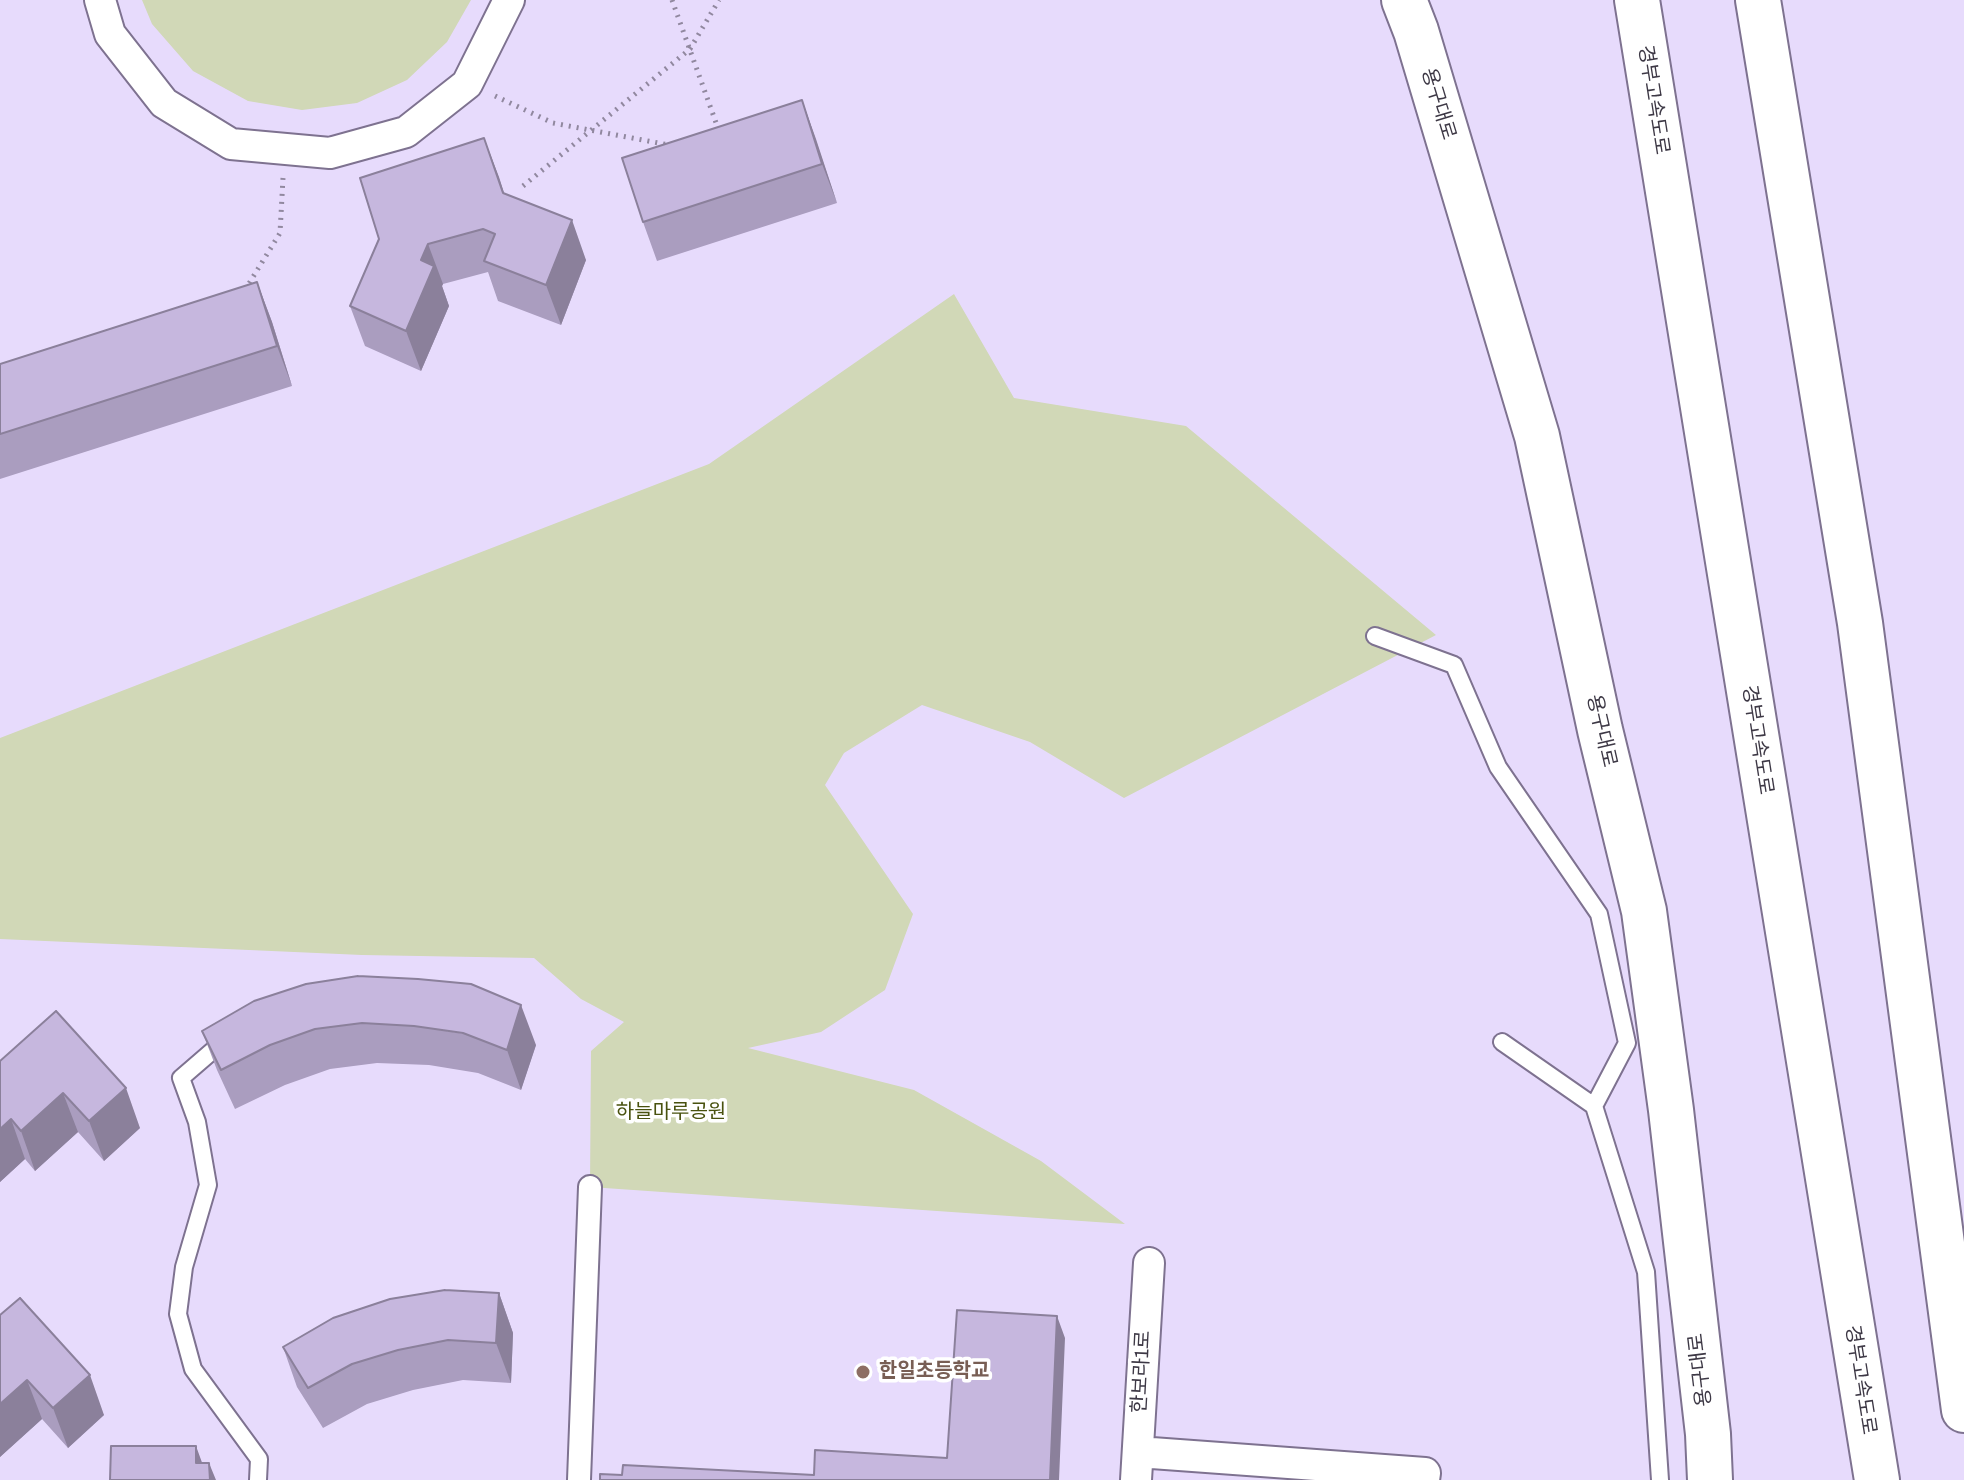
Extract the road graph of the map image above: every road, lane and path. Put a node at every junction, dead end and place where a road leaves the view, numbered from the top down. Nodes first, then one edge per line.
1 (100, 0) edge
2 (509, 0) edge
3 (672, 0) edge
4 (719, 0) edge
5 (1404, 0) edge
6 (1637, 0) edge
7 (1758, 0) edge
8 (690, 49) junction
9 (467, 84) junction
10 (733, 126) edge
11 (594, 130) junction
12 (719, 131) junction
13 (706, 134) edge
14 (681, 141) edge
15 (285, 149) junction
16 (523, 186) dead end
17 (242, 294) edge
18 (1375, 636) dead end
19 (238, 1036) edge
20 (1502, 1042) dead end
21 (1594, 1106) junction
22 (590, 1187) dead end
23 (1149, 1263) dead end
24 (1964, 1410) edge
25 (1137, 1466) edge
26 (258, 1480) edge
27 (579, 1480) edge
28 (1424, 1480) edge
29 (1660, 1480) edge
30 (1710, 1480) edge
31 (1877, 1480) edge

1 - 15 street
2 - 9 street
3 - 8 path
4 - 8 path
5 - 30 highway, 용구대로
6 - 31 highway, 경부고속도로
7 - 24 highway
8 - 11 path
8 - 12 path
9 - 11 path
9 - 15 street
10 - 12 path
11 - 14 path
11 - 16 path
12 - 13 path
15 - 17 path
18 - 21 lane
19 - 26 lane
20 - 21 lane
21 - 29 lane
22 - 27 street
23 - 25 street, 한보라1로
25 - 28 street

